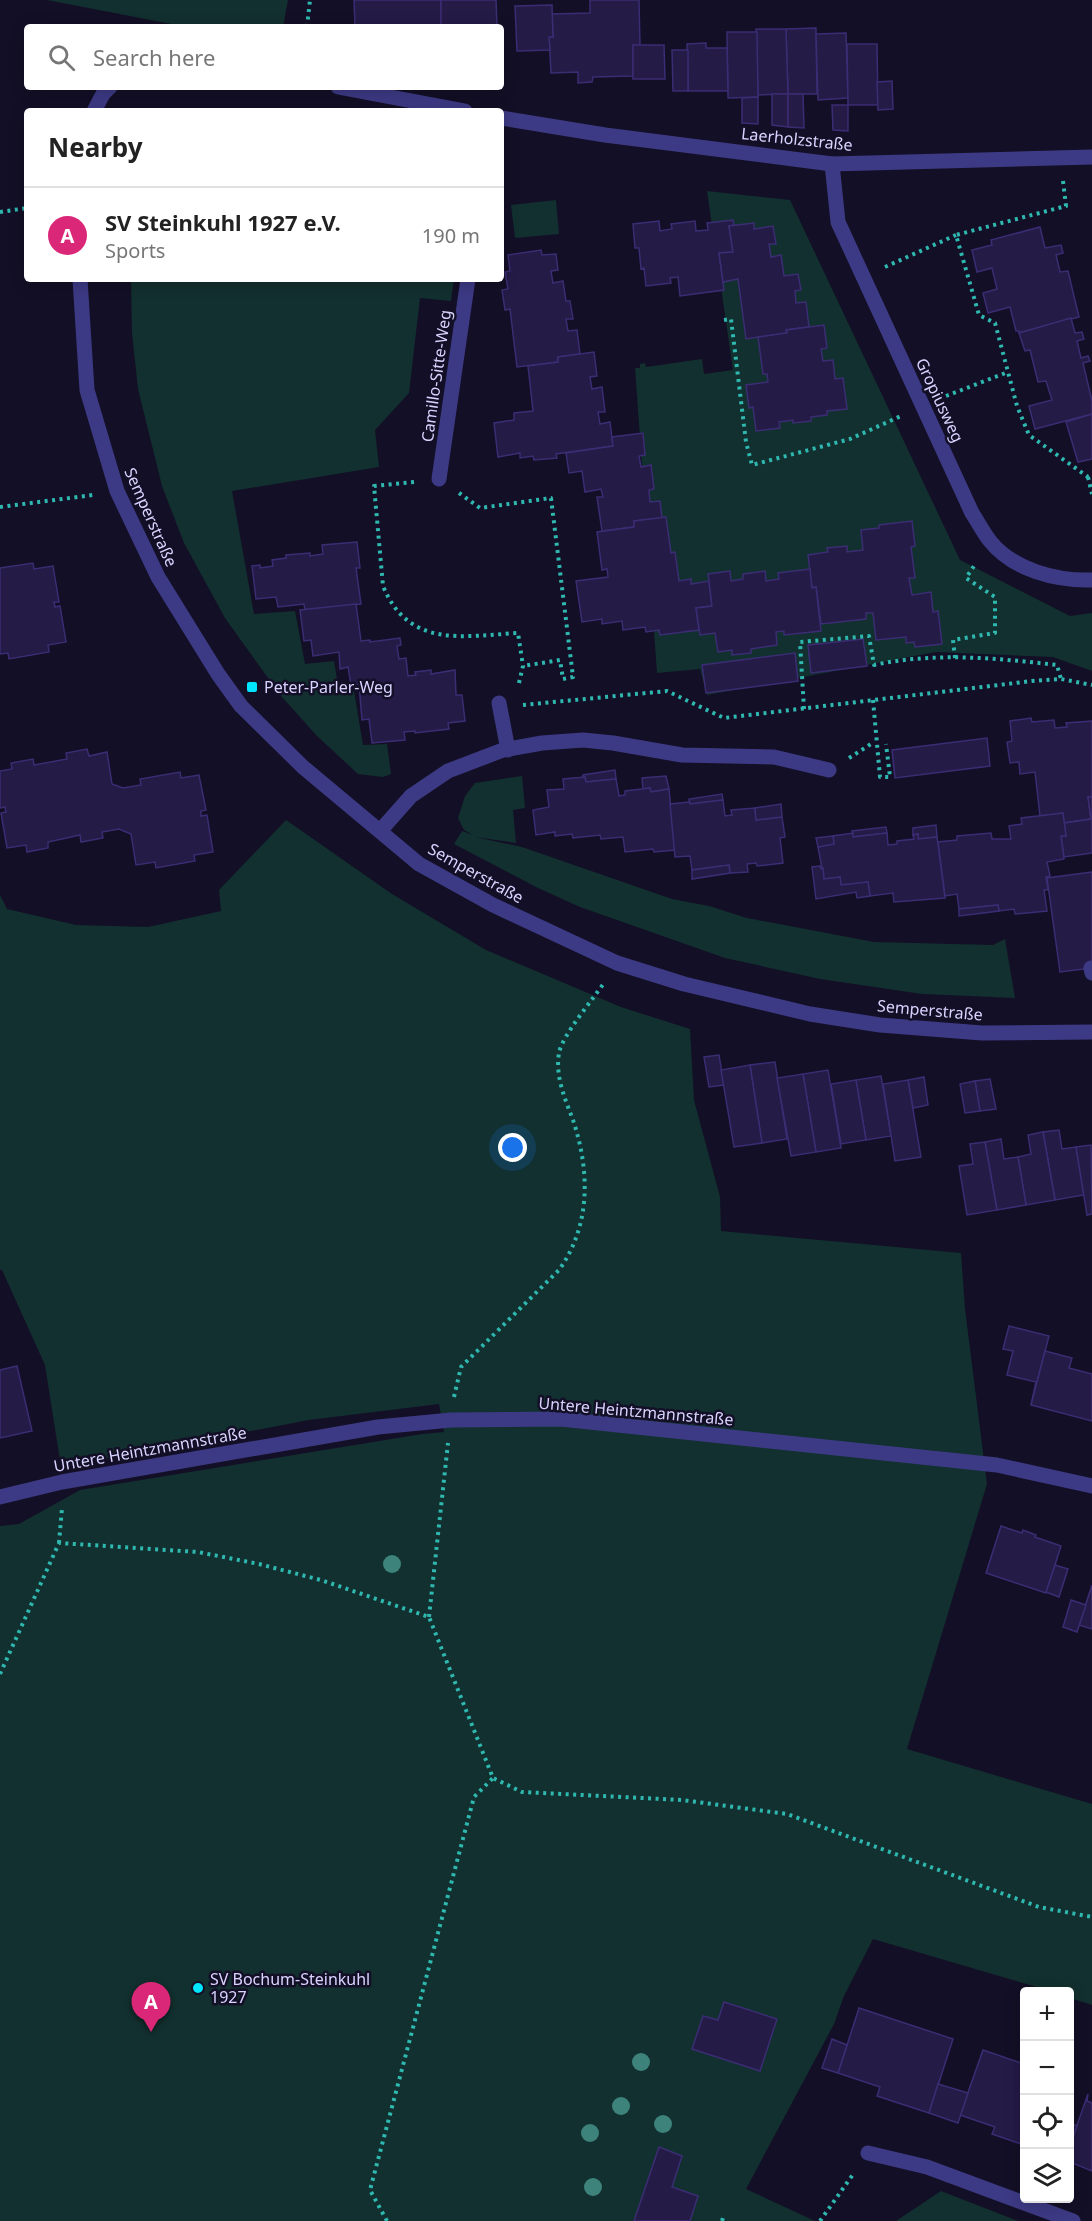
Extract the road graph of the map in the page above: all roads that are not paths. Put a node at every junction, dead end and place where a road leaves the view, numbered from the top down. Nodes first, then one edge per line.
1 (107, 90) edge
2 (354, 90) edge
3 (96, 108) edge
4 (449, 108) edge
5 (504, 118) edge
6 (1092, 157) edge
7 (832, 164) junction
8 (80, 282) edge
9 (468, 282) edge
10 (439, 479) road end
11 (1092, 580) edge
12 (507, 704) road end
13 (508, 750) junction
14 (829, 770) dead end
15 (380, 831) junction
16 (1091, 968) edge
17 (1092, 974) edge
18 (1092, 1032) edge
19 (1092, 1486) edge
20 (0, 1497) edge
21 (868, 2153) road end
22 (1073, 2221) edge

1 - 3 street
2 - 4 street
5 - 7 street, Laerholzstraße
6 - 7 street, Laerholzstraße
7 - 11 street, Gropiusweg
8 - 15 street, Semperstraße
9 - 10 street, Camillo-Sitte-Weg
12 - 13 street
13 - 14 street
13 - 15 street
15 - 18 street, Semperstraße
16 - 17 street
19 - 20 street, Untere Heintzmannstraße
21 - 22 street

